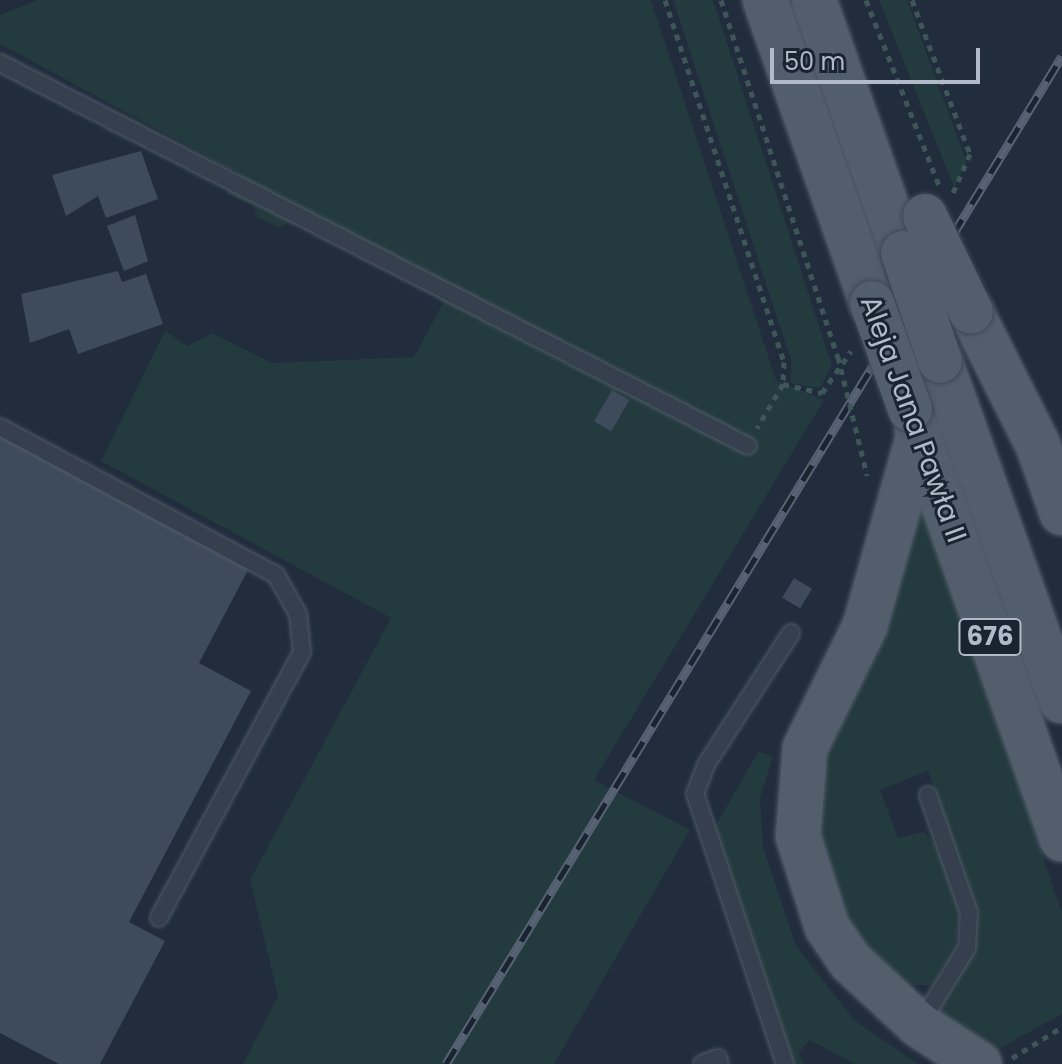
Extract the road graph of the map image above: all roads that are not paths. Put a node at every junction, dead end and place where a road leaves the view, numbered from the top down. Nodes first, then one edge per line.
1 (765, 0) edge
2 (814, 0) edge
3 (0, 63) edge
4 (863, 139) junction
5 (914, 422) junction
6 (0, 427) edge
7 (748, 446) road end
8 (1062, 513) edge
9 (791, 633) dead end
10 (1062, 701) edge
11 (928, 795) dead end
12 (1062, 839) edge
13 (159, 918) dead end
14 (919, 1025) junction
15 (702, 1064) edge
16 (720, 1064) edge
17 (785, 1064) edge
18 (979, 1064) edge

1 - 5 main road, Aleja Jana Pawła II / 676, bridge
2 - 4 main road, Aleja Jana Pawła II / 676
3 - 7 lane
4 - 8 main road, bridge
4 - 10 main road, Aleja Jana Pawła II / 676, bridge
5 - 12 main road, Aleja Jana Pawła II / 676
5 - 14 main road
6 - 13 lane
9 - 17 lane
11 - 14 lane
14 - 18 main road
15 - 16 lane

